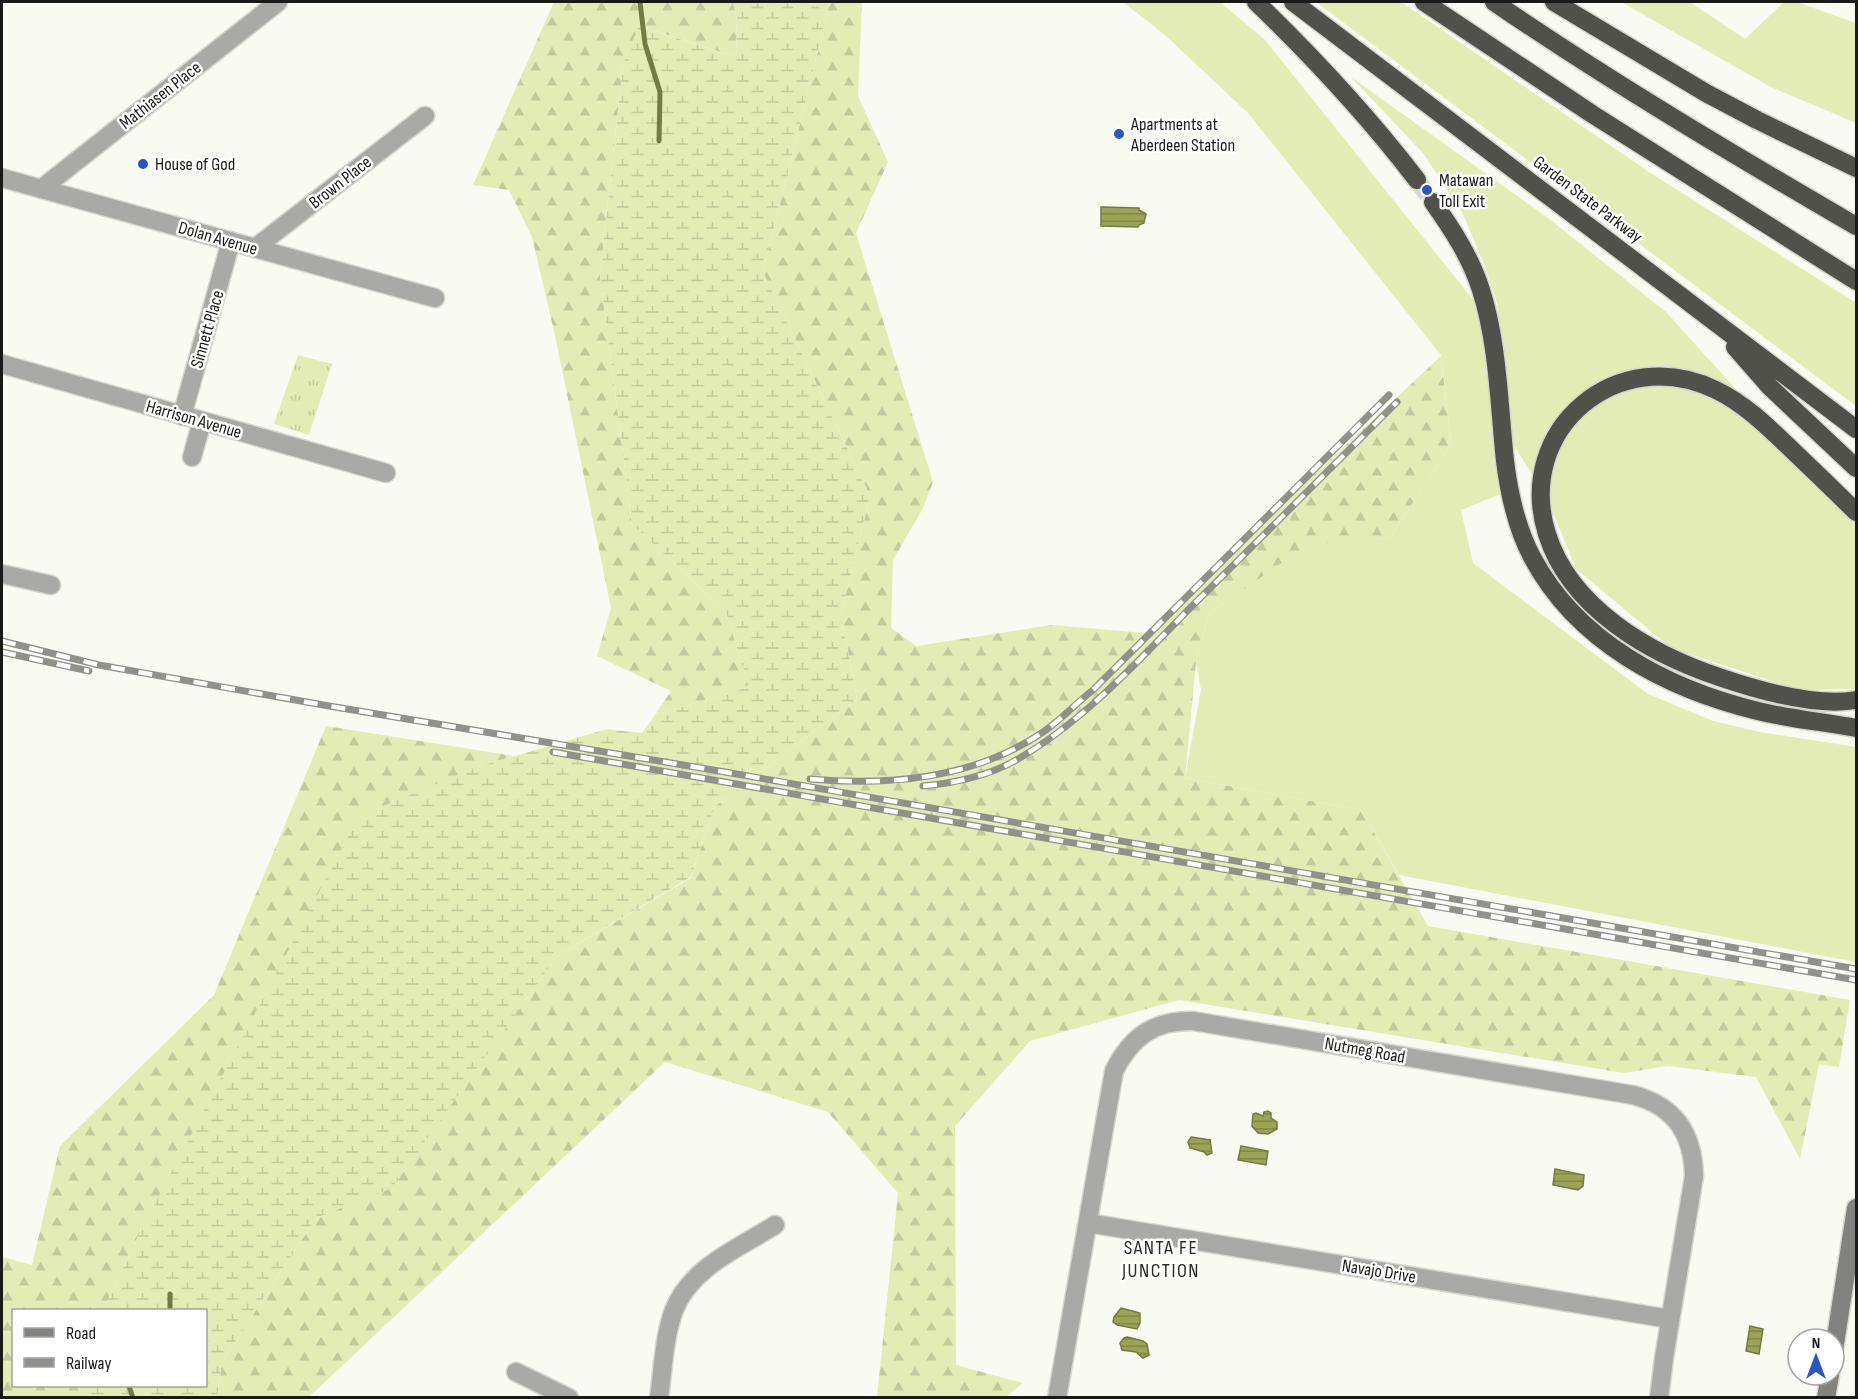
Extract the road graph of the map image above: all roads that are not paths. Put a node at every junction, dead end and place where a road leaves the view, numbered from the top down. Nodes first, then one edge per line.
1 (279, 2) edge
2 (1256, 2) edge
3 (1293, 2) edge
4 (1424, 2) edge
5 (1494, 2) edge
6 (1554, 2) edge
7 (425, 116) dead end
8 (1857, 168) edge
9 (2, 178) edge
10 (1417, 180) tunnel mouth
11 (41, 189) junction
12 (1433, 202) tunnel mouth
13 (1857, 226) edge
14 (231, 241) junction
15 (255, 248) junction
16 (1857, 281) edge
17 (435, 298) dead end
18 (1710, 318) junction
19 (2, 364) edge
20 (182, 416) junction
21 (202, 422) junction
22 (1857, 429) edge
23 (192, 457) dead end
24 (1857, 468) edge
25 (386, 473) dead end
26 (1857, 512) edge
27 (2, 574) edge
28 (51, 585) dead end
29 (1857, 700) edge
30 (1857, 728) edge
31 (1857, 1208) edge
32 (1088, 1223) junction
33 (775, 1225) dead end
34 (1670, 1319) junction
35 (1838, 1327) edge
36 (516, 1372) dead end
37 (569, 1398) edge
38 (659, 1398) edge
39 (1058, 1398) edge
40 (1659, 1398) edge

1 - 11 street, Mathiasen Place
2 - 10 highway
3 - 18 highway, Garden State Parkway
4 - 16 highway
5 - 13 highway
6 - 8 highway
7 - 15 street, Brown Place
9 - 11 street, Dolan Avenue
11 - 14 street, Dolan Avenue
12 - 30 highway
14 - 15 street, Dolan Avenue
14 - 20 street, Sinnett Place
15 - 17 street, Dolan Avenue
18 - 22 highway, Garden State Parkway
18 - 24 highway
19 - 20 street, Harrison Avenue
20 - 21 street, Harrison Avenue
21 - 23 street
21 - 25 street, Harrison Avenue
26 - 29 highway
27 - 28 street
31 - 35 main road
32 - 34 street, Navajo Drive
32 - 34 street, Nutmeg Road
32 - 39 street, Nutmeg Road
33 - 38 street
34 - 40 street, Nutmeg Road
36 - 37 street

